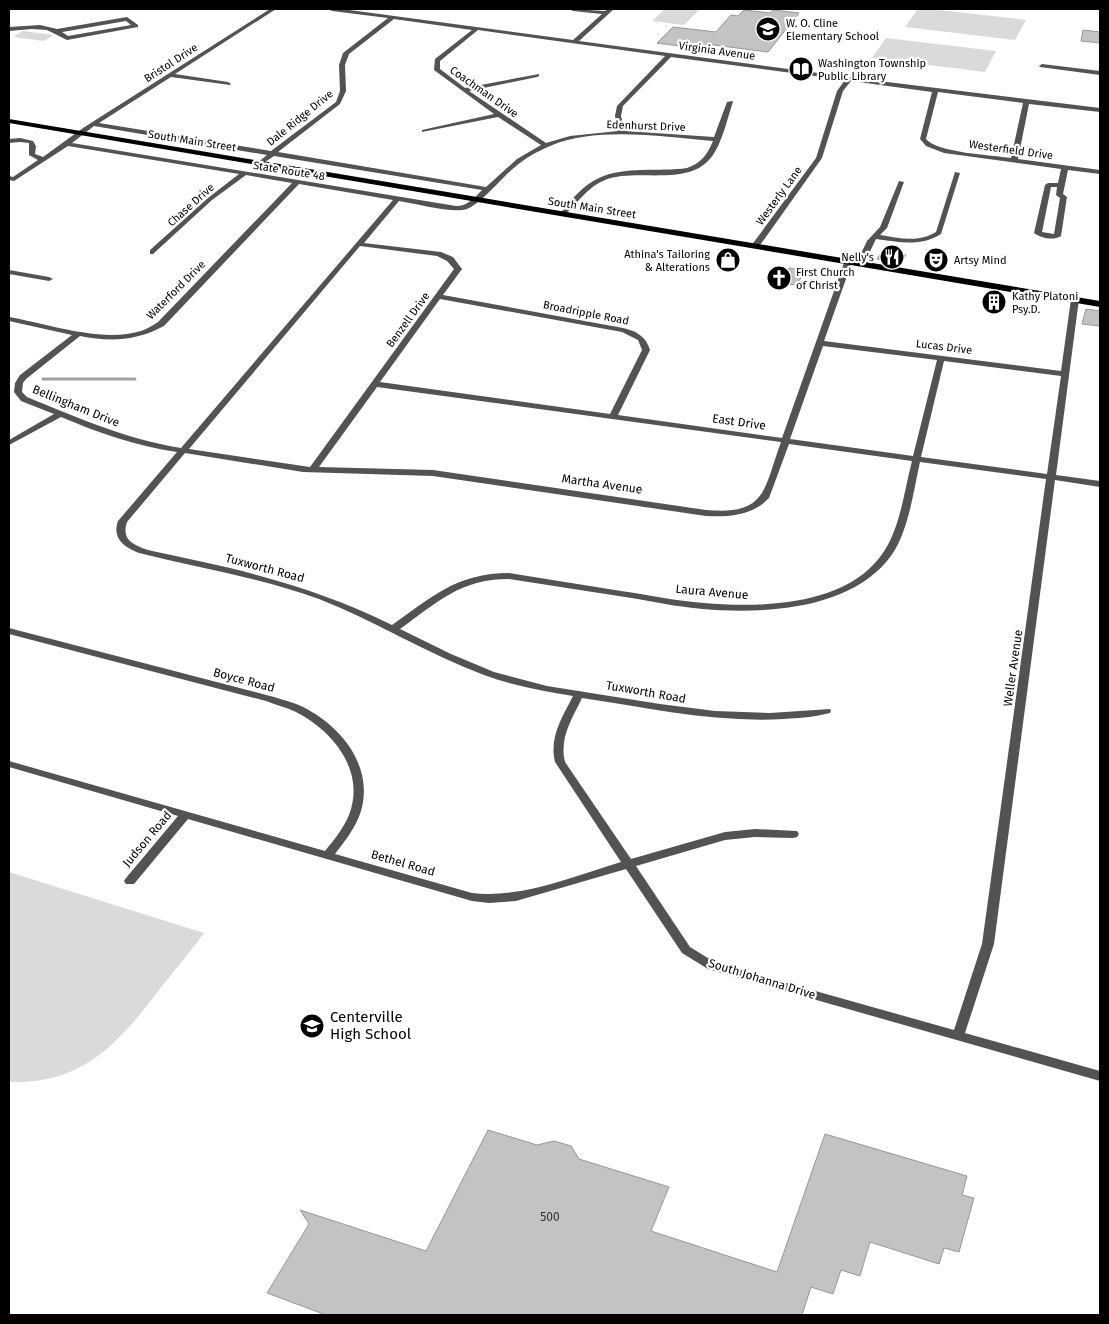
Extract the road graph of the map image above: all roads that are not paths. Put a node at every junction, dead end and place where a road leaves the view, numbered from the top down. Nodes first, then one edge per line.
1 (273, 9) edge
2 (332, 9) edge
3 (574, 9) edge
4 (609, 11) edge
5 (393, 17) junction
6 (476, 28) junction
7 (9, 29) edge
8 (56, 32) junction
9 (574, 42) junction
10 (669, 55) junction
11 (1042, 66) dead end
12 (1100, 73) edge
13 (170, 75) junction
14 (537, 75) dead end
15 (849, 78) junction
16 (228, 84) dead end
17 (463, 90) junction
18 (936, 90) junction
19 (730, 102) dead end
20 (1026, 102) junction
21 (1100, 110) edge
22 (499, 115) junction
23 (9, 121) edge
24 (94, 124) junction
25 (424, 131) dead end
26 (80, 134) junction
27 (622, 134) junction
28 (715, 139) junction
29 (9, 141) edge
30 (67, 144) junction
31 (546, 146) junction
32 (272, 154) junction
33 (42, 160) junction
34 (1014, 160) junction
35 (259, 164) junction
36 (1065, 168) junction
37 (1100, 172) edge
38 (957, 173) dead end
39 (244, 174) junction
40 (9, 178) edge
41 (297, 182) junction
42 (901, 182) dead end
43 (1061, 185) junction
44 (488, 189) junction
45 (397, 199) junction
46 (476, 200) junction
47 (563, 214) junction
48 (875, 237) junction
49 (358, 244) junction
50 (755, 246) junction
51 (153, 252) dead end
52 (848, 262) junction
53 (860, 264) junction
54 (9, 272) edge
55 (49, 279) dead end
56 (439, 296) junction
57 (1075, 299) junction
58 (1100, 304) edge
59 (9, 319) edge
60 (79, 333) junction
61 (819, 343) junction
62 (941, 358) junction
63 (1065, 374) junction
64 (375, 384) junction
65 (60, 414) junction
66 (613, 418) junction
67 (785, 441) junction
68 (9, 443) edge
69 (182, 450) junction
70 (917, 459) junction
71 (313, 469) junction
72 (1051, 477) junction
73 (1100, 484) edge
74 (393, 628) junction
75 (9, 631) edge
76 (579, 694) junction
77 (826, 711) dead end
78 (9, 764) edge
79 (185, 815) junction
80 (793, 834) dead end
81 (328, 855) junction
82 (628, 865) junction
83 (130, 881) dead end
84 (958, 1036) junction
85 (1100, 1076) edge

1 - 13 street, Bristol Drive
2 - 5 street, Virginia Avenue
3 - 4 street
4 - 9 street
5 - 6 street, Virginia Avenue
5 - 32 street, Dale Ridge Drive
6 - 9 street, Virginia Avenue
6 - 17 street, Coachman Drive
7 - 8 street
8 - 8 street
9 - 10 street, Virginia Avenue
10 - 15 street, Virginia Avenue
10 - 27 street
11 - 12 street
13 - 16 street
13 - 24 street, Bristol Drive
14 - 17 street
15 - 18 street, Virginia Avenue
15 - 50 street, Westerly Lane
17 - 22 street, Coachman Drive
18 - 20 street, Virginia Avenue
18 - 34 street, Westerfield Drive
19 - 28 street
20 - 21 street, Virginia Avenue
20 - 34 street
22 - 25 street
22 - 31 street, Coachman Drive
23 - 26 main road, South Main Street
24 - 26 street, Bristol Drive
24 - 32 street, South Main Street
26 - 30 street, Bristol Drive
26 - 35 main road, South Main Street
27 - 28 street, Edenhurst Drive
27 - 31 street, Edenhurst Drive
28 - 47 street
29 - 33 street
30 - 33 street, Bristol Drive
30 - 39 street, State Route 48
31 - 44 street, Edenhurst Drive
32 - 35 street, Dale Ridge Drive
32 - 44 street, South Main Street
33 - 40 street, Bristol Drive
34 - 36 street, Westerfield Drive
35 - 46 main road, South Main Street
36 - 37 street, Westerfield Drive
36 - 43 street
38 - 48 street
39 - 41 street, State Route 48
39 - 51 street, Chase Drive
41 - 45 street, State Route 48
41 - 60 street, Waterford Drive
42 - 48 street
43 - 43 street
44 - 46 street, Edenhurst Drive
45 - 46 street, State Route 48
45 - 49 street, Tuxworth Road
46 - 47 main road, South Main Street
47 - 50 main road, South Main Street
48 - 53 street
49 - 56 street, Benzell Drive
49 - 69 street, Tuxworth Road
50 - 52 main road, South Main Street
52 - 53 main road, South Main Street
52 - 61 street, Martha Avenue
53 - 57 main road, South Main Street
54 - 55 street
56 - 64 street, Benzell Drive
56 - 66 street, Broadripple Road
57 - 58 main road, South Main Street
57 - 63 street, Weller Avenue
59 - 60 street, Waterford Drive
60 - 65 street, Bellingham Drive
61 - 62 street, Lucas Drive
61 - 67 street, Martha Avenue
62 - 63 street, Lucas Drive
62 - 70 street, Laura Avenue
63 - 72 street, Weller Avenue
64 - 66 street, East Drive
64 - 71 street, Benzell Drive
65 - 68 street
65 - 69 street, Bellingham Drive
66 - 67 street, East Drive
67 - 70 street, East Drive
67 - 71 street, Martha Avenue
69 - 71 street, Martha Avenue
69 - 74 street, Tuxworth Road
70 - 72 street, East Drive
70 - 74 street, Laura Avenue
72 - 73 street, East Drive
72 - 84 street, Weller Avenue
74 - 76 street, Tuxworth Road
75 - 81 street, Boyce Road
76 - 77 street, Tuxworth Road
76 - 82 street, South Johanna Drive
78 - 79 street, Bethel Road
79 - 81 street, Bethel Road
79 - 83 street, Judson Road
80 - 82 street, Bethel Road
81 - 82 street, Bethel Road
82 - 84 street, South Johanna Drive
84 - 85 street, South Johanna Drive

